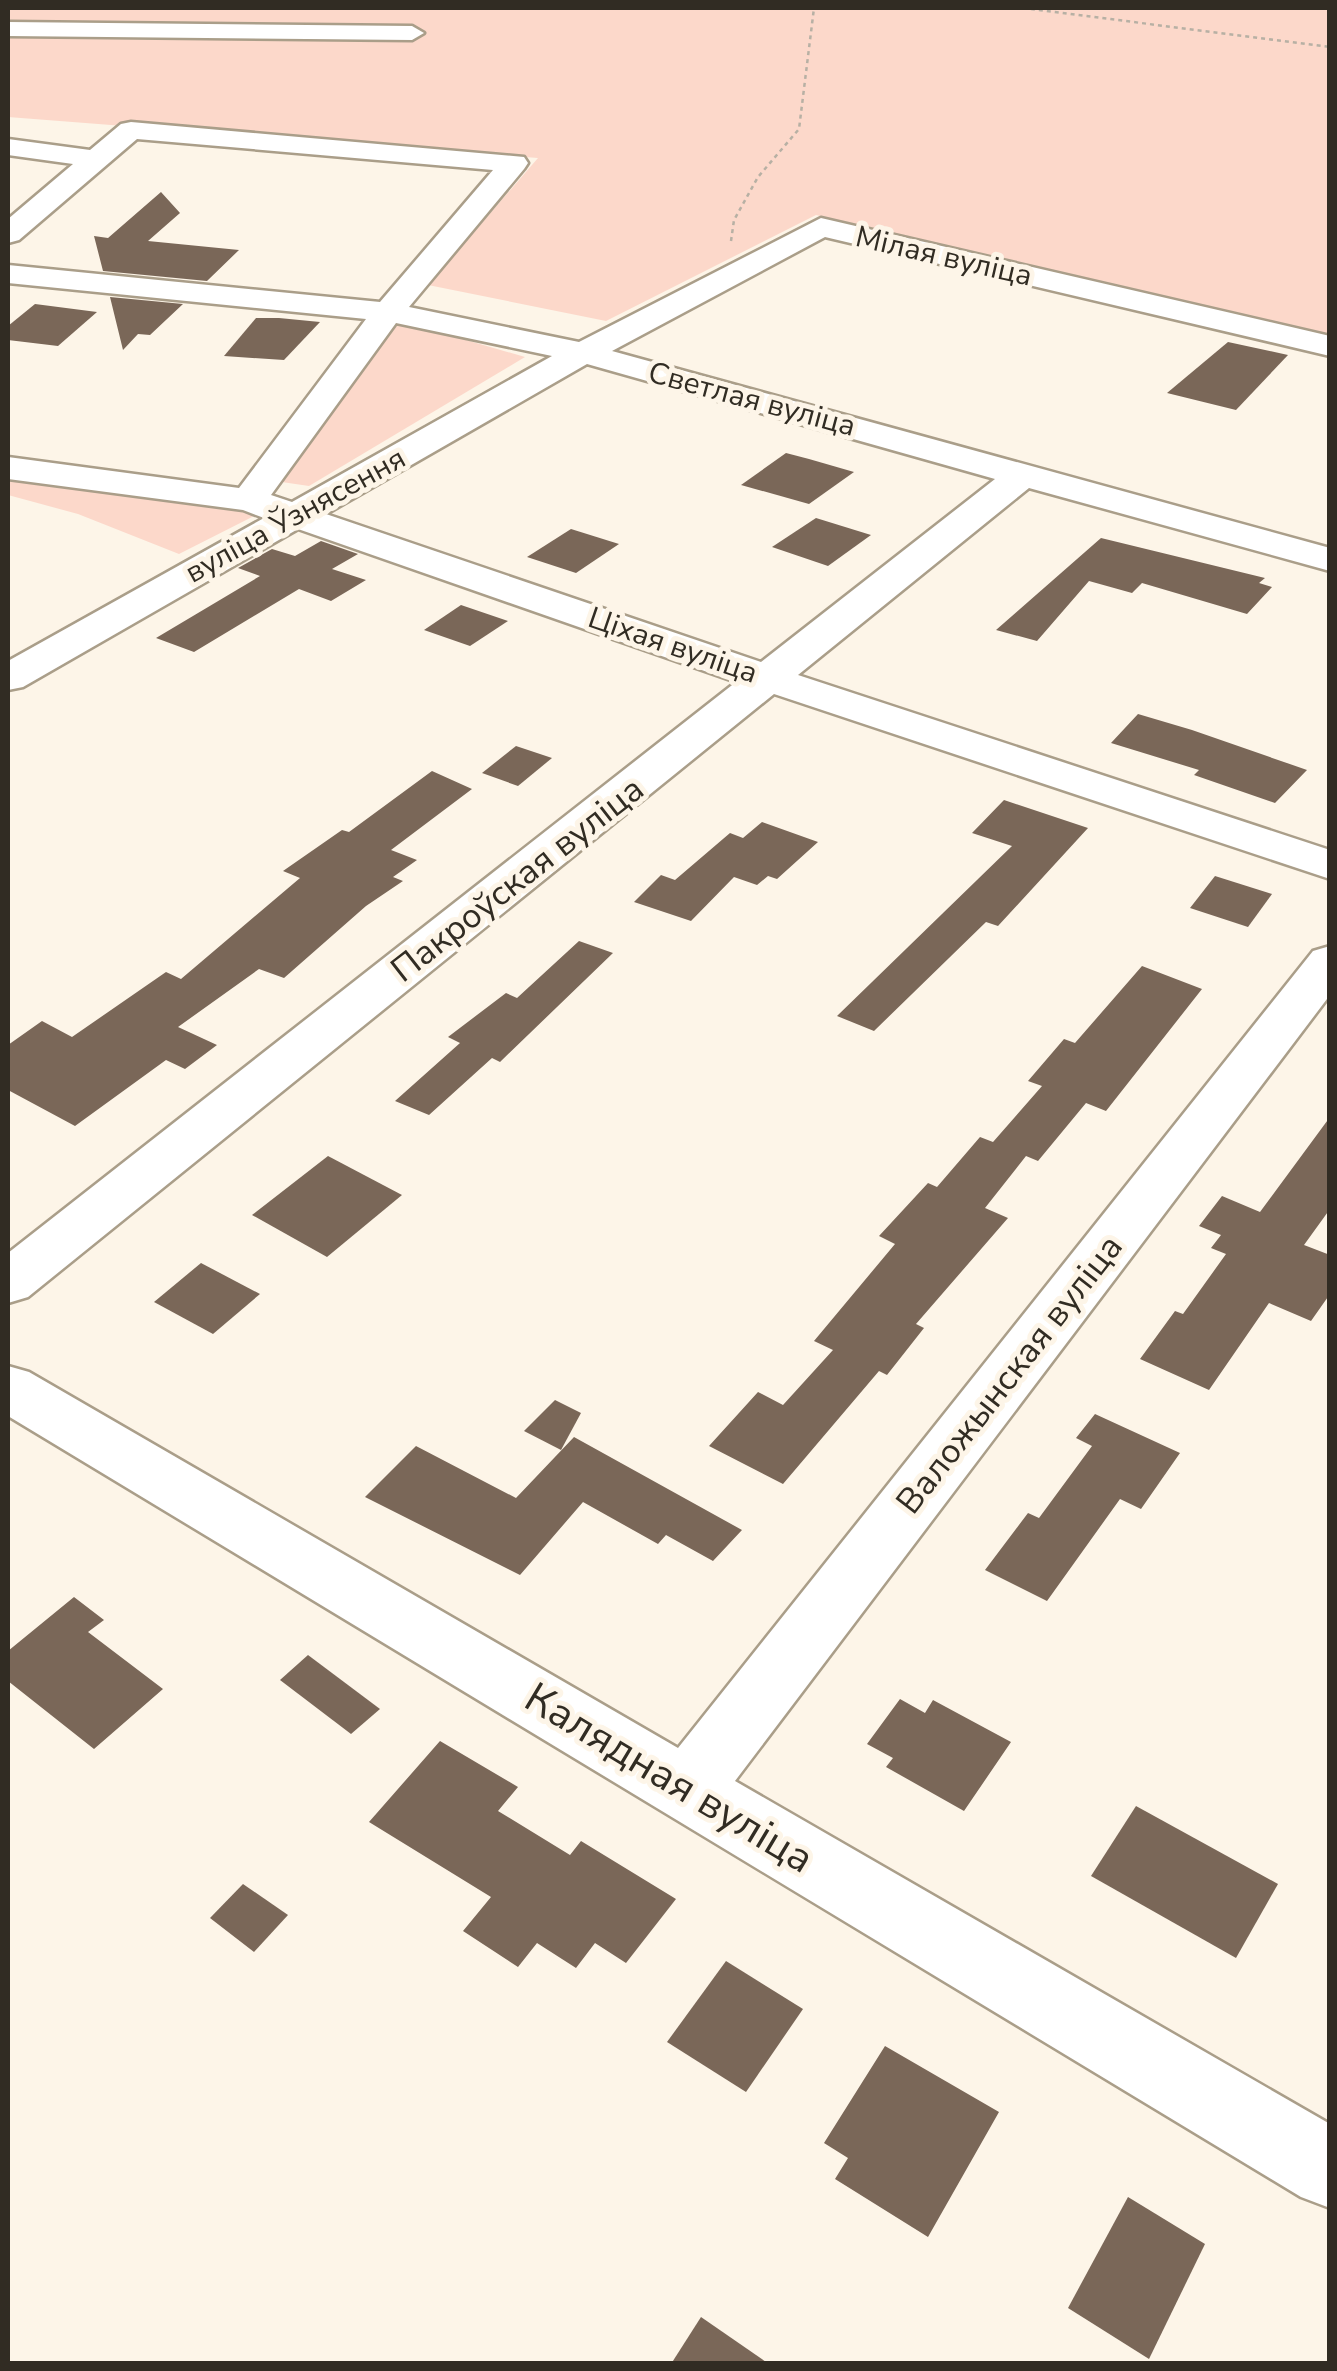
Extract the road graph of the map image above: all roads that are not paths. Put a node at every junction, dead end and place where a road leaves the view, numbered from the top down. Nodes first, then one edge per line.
1 (8, 29) edge
2 (412, 32) dead end
3 (8, 146) edge
4 (95, 159) junction
5 (8, 234) edge
6 (8, 271) edge
7 (388, 312) junction
8 (1330, 346) edge
9 (583, 353) junction
10 (8, 468) edge
11 (1024, 474) junction
12 (249, 500) junction
13 (296, 515) junction
14 (1330, 560) edge
15 (8, 678) edge
16 (770, 679) junction
17 (1330, 865) edge
18 (1330, 961) edge
19 (8, 1283) edge
20 (8, 1388) edge
21 (688, 1788) junction
22 (1330, 2169) edge

1 - 2 street
3 - 4 street
4 - 5 street
4 - 7 street, вуліца Ўзнясення
6 - 7 street, Светлая вуліца
7 - 9 street, Светлая вуліца
7 - 12 street, вуліца Ўзнясення
8 - 9 street, Мілая вуліца
9 - 11 street, Светлая вуліца
9 - 13 street, вуліца Ўзнясення
10 - 12 street, Ціхая вуліца
11 - 14 street, Светлая вуліца
11 - 16 street, Пакроўская вуліца
12 - 13 street, Ціхая вуліца
13 - 15 street, вуліца Ўзнясення
13 - 16 street, Ціхая вуліца
16 - 17 street, Ціхая вуліца
16 - 19 street, Пакроўская вуліца
18 - 21 street, Валожынская вуліца
20 - 21 street, Калядная вуліца
21 - 22 street, Калядная вуліца

